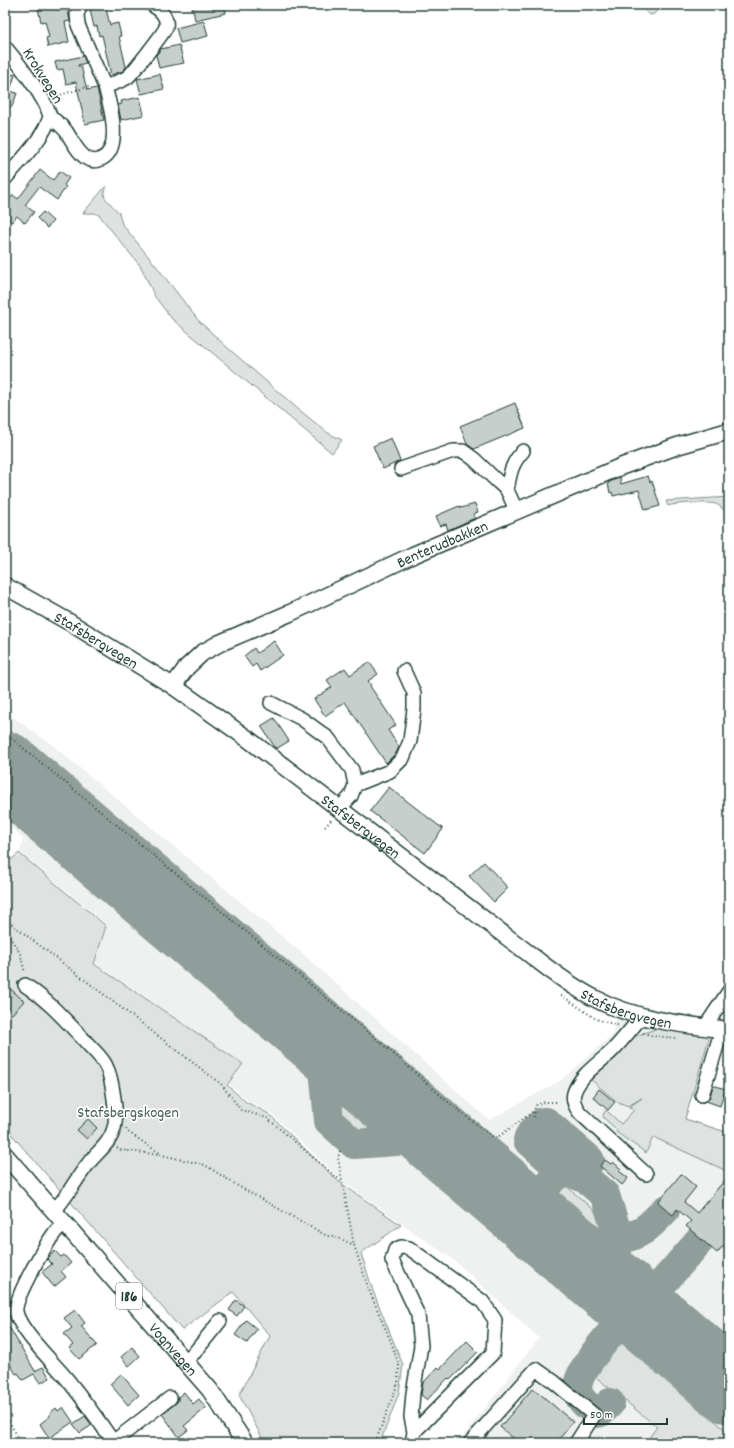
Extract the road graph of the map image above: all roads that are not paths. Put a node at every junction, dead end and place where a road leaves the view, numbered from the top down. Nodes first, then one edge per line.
1 (81, 5) edge
2 (152, 5) edge
3 (5, 47) edge
4 (104, 84) junction
5 (50, 117) junction
6 (5, 179) edge
7 (729, 431) edge
8 (523, 452) dead end
9 (401, 469) dead end
10 (507, 490) junction
11 (517, 512) junction
12 (5, 586) edge
13 (404, 671) dead end
14 (173, 686) junction
15 (271, 703) dead end
16 (355, 785) junction
17 (339, 809) junction
18 (25, 985) road end
19 (729, 991) edge
20 (642, 1016) junction
21 (705, 1027) junction
22 (726, 1030) edge
23 (702, 1095) dead end
24 (5, 1155) edge
25 (646, 1174) dead end
26 (54, 1211) junction
27 (65, 1223) junction
28 (220, 1321) dead end
29 (185, 1361) junction
30 (170, 1398) dead end
31 (413, 1438) edge
32 (114, 1442) edge
33 (245, 1443) edge
34 (470, 1443) edge
35 (576, 1443) edge

1 - 4 street, Krokvegen
2 - 4 street
3 - 5 street, Krokvegen
4 - 5 street, Krokvegen
5 - 6 street
7 - 11 main road, Benterudbakken
8 - 10 street
9 - 10 street
10 - 11 street
11 - 14 main road, Benterudbakken
12 - 14 main road, Stafsbergvegen
13 - 16 street
14 - 17 main road, Stafsbergvegen
15 - 16 street
16 - 17 street
17 - 20 main road, Stafsbergvegen
18 - 26 street
19 - 21 street
20 - 21 main road, Stafsbergvegen
20 - 25 street
21 - 22 main road, Stafsbergvegen
22 - 23 street
24 - 26 main road, Vognvegen / 186
26 - 27 main road, Vognvegen / 186
27 - 29 main road, Vognvegen / 186
27 - 32 street
28 - 29 street
29 - 33 main road, Vognvegen / 186
30 - 32 street
31 - 31 street
34 - 35 street

